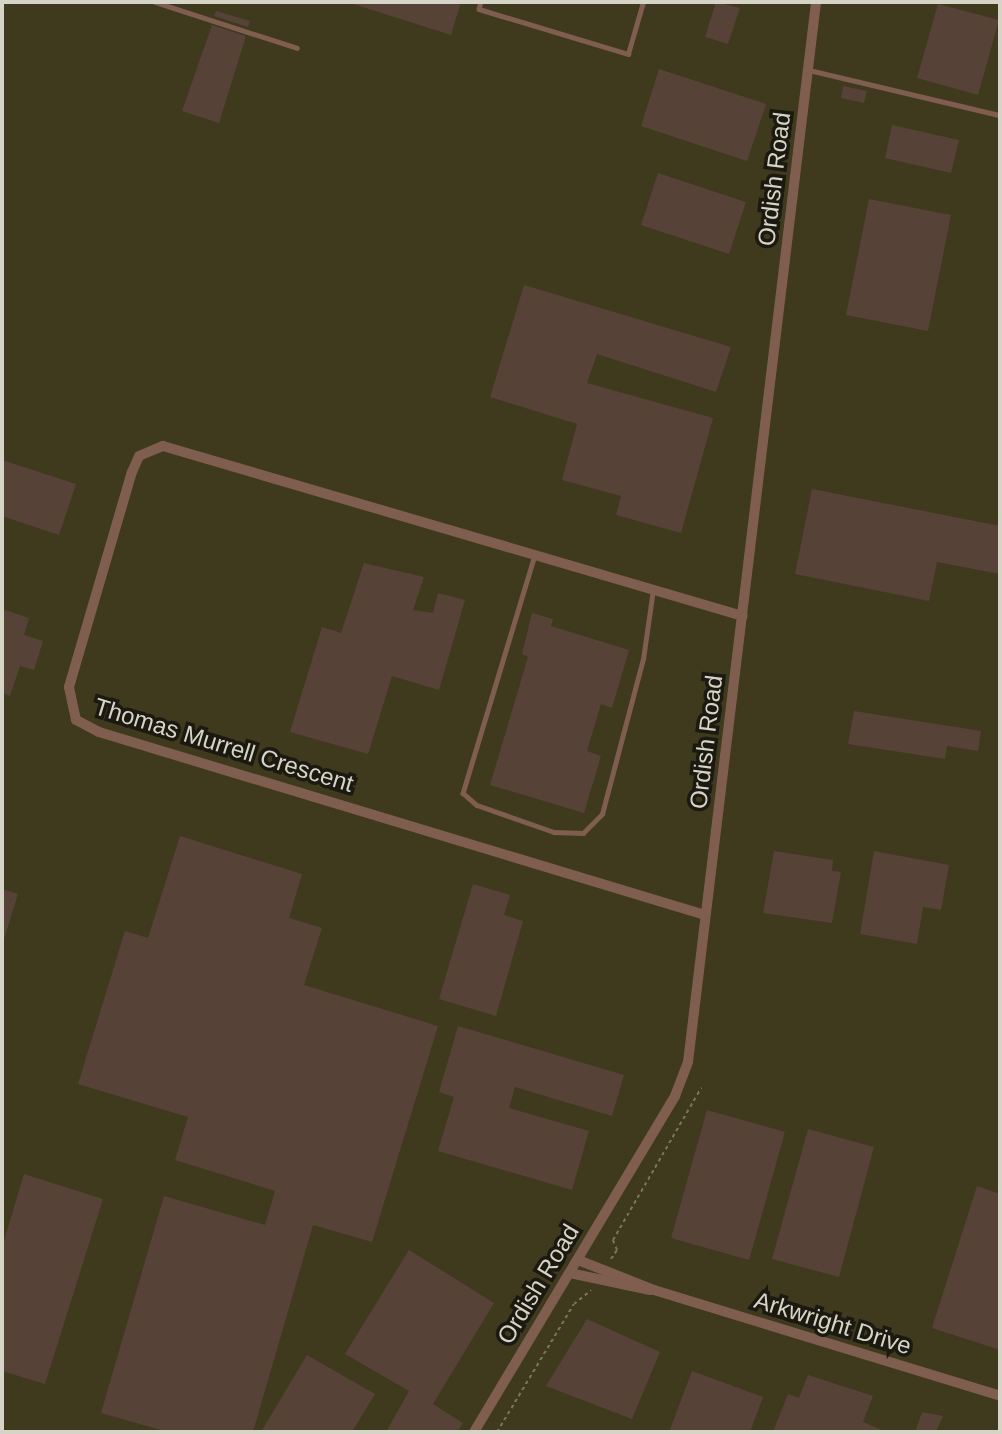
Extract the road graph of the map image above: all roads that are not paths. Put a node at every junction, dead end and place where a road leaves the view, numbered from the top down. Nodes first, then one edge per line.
1 (155, 2) edge
2 (481, 2) edge
3 (643, 2) edge
4 (816, 2) edge
5 (296, 48) dead end
6 (808, 70) junction
7 (1000, 115) edge
8 (535, 555) junction
9 (653, 590) junction
10 (743, 616) junction
11 (705, 915) junction
12 (578, 1260) junction
13 (570, 1273) junction
14 (654, 1290) junction
15 (1000, 1396) edge
16 (474, 1432) edge

1 - 5 lane
2 - 3 lane
4 - 6 street, Ordish Road
6 - 7 lane
6 - 10 street, Ordish Road
8 - 9 street, Thomas Murrell Crescent
8 - 9 lane
8 - 11 street, Thomas Murrell Crescent
9 - 10 street, Thomas Murrell Crescent
10 - 11 street, Ordish Road
11 - 12 street, Ordish Road
12 - 13 street, Ordish Road
12 - 14 street, Arkwright Drive
13 - 14 street, Arkwright Drive
13 - 16 street, Ordish Road
14 - 15 street, Arkwright Drive

